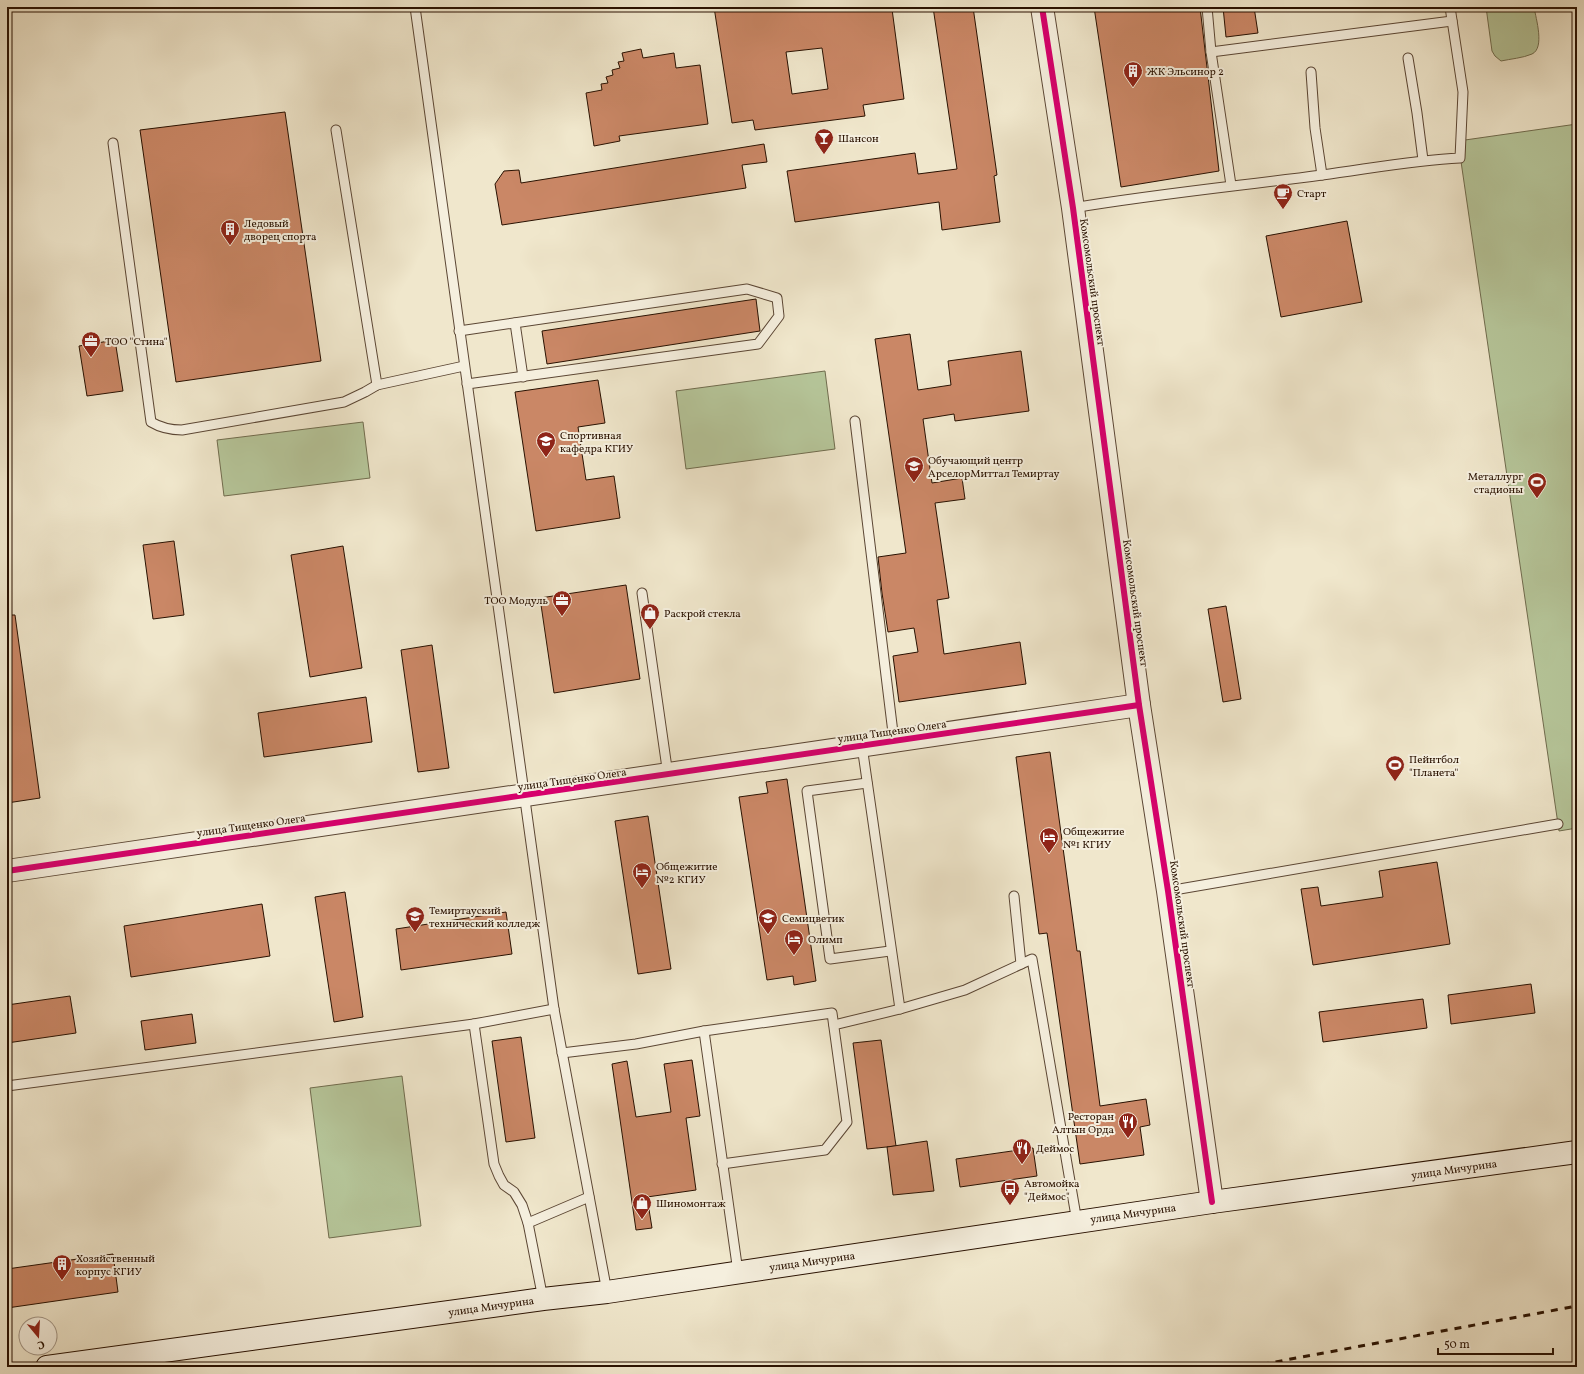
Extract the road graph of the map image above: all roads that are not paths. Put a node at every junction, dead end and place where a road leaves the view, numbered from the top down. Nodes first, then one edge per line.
1 (414, 7) edge
2 (1042, 7) edge
3 (1207, 7) edge
4 (1450, 7) edge
5 (1452, 21) junction
6 (1211, 52) junction
7 (1408, 58) dead end
8 (1311, 72) dead end
9 (336, 130) dead end
10 (113, 143) dead end
11 (1423, 160) junction
12 (1322, 175) junction
13 (1231, 185) junction
14 (1073, 208) junction
15 (515, 323) junction
16 (459, 331) junction
17 (464, 366) junction
18 (523, 377) junction
19 (377, 384) junction
20 (466, 384) junction
21 (855, 421) dead end
22 (642, 594) dead end
23 (1140, 705) junction
24 (894, 741) junction
25 (862, 746) junction
26 (668, 775) junction
27 (867, 783) junction
28 (523, 796) junction
29 (1558, 824) dead end
30 (7, 870) edge
31 (1168, 890) junction
32 (1014, 896) dead end
33 (890, 951) junction
34 (1021, 964) junction
35 (554, 1009) junction
36 (900, 1010) junction
37 (474, 1024) junction
38 (834, 1025) junction
39 (704, 1031) junction
40 (562, 1053) junction
41 (7, 1086) edge
42 (1577, 1152) edge
43 (722, 1164) junction
44 (589, 1197) junction
45 (1212, 1202) junction
46 (1077, 1222) junction
47 (528, 1223) junction
48 (738, 1272) junction
49 (607, 1292) junction
50 (543, 1299) junction
51 (47, 1367) edge

1 - 16 lane
2 - 14 street, Комсомольский проспект
3 - 6 lane
4 - 5 lane
5 - 6 lane
5 - 11 lane
6 - 13 lane
7 - 11 lane
8 - 12 lane
9 - 19 lane
10 - 19 lane
11 - 12 lane
12 - 13 lane
13 - 14 lane
14 - 23 street, Комсомольский проспект
15 - 16 lane
15 - 18 lane
15 - 18 lane
16 - 17 lane
17 - 19 lane
17 - 20 lane
18 - 20 lane
20 - 28 lane
21 - 24 lane
22 - 26 lane
23 - 24 street, улица Тищенко Олега
23 - 31 street, Комсомольский проспект
24 - 25 street, улица Тищенко Олега
25 - 26 street, улица Тищенко Олега
25 - 27 lane
26 - 28 street, улица Тищенко Олега
27 - 33 lane
27 - 33 lane
28 - 30 street, улица Тищенко Олега
28 - 35 lane
29 - 31 lane
31 - 45 street, Комсомольский проспект
32 - 34 lane
33 - 36 lane
34 - 36 lane
34 - 46 lane
35 - 37 lane
35 - 40 lane
36 - 38 lane
37 - 41 lane
37 - 47 lane
38 - 39 lane
38 - 43 lane
39 - 40 lane
39 - 43 lane
40 - 44 lane
42 - 45 street, улица Мичурина
43 - 48 lane
44 - 47 lane
44 - 49 lane
45 - 46 street, улица Мичурина
46 - 48 street, улица Мичурина
47 - 50 lane
48 - 49 street, улица Мичурина
49 - 50 street, улица Мичурина
50 - 51 street, улица Мичурина

